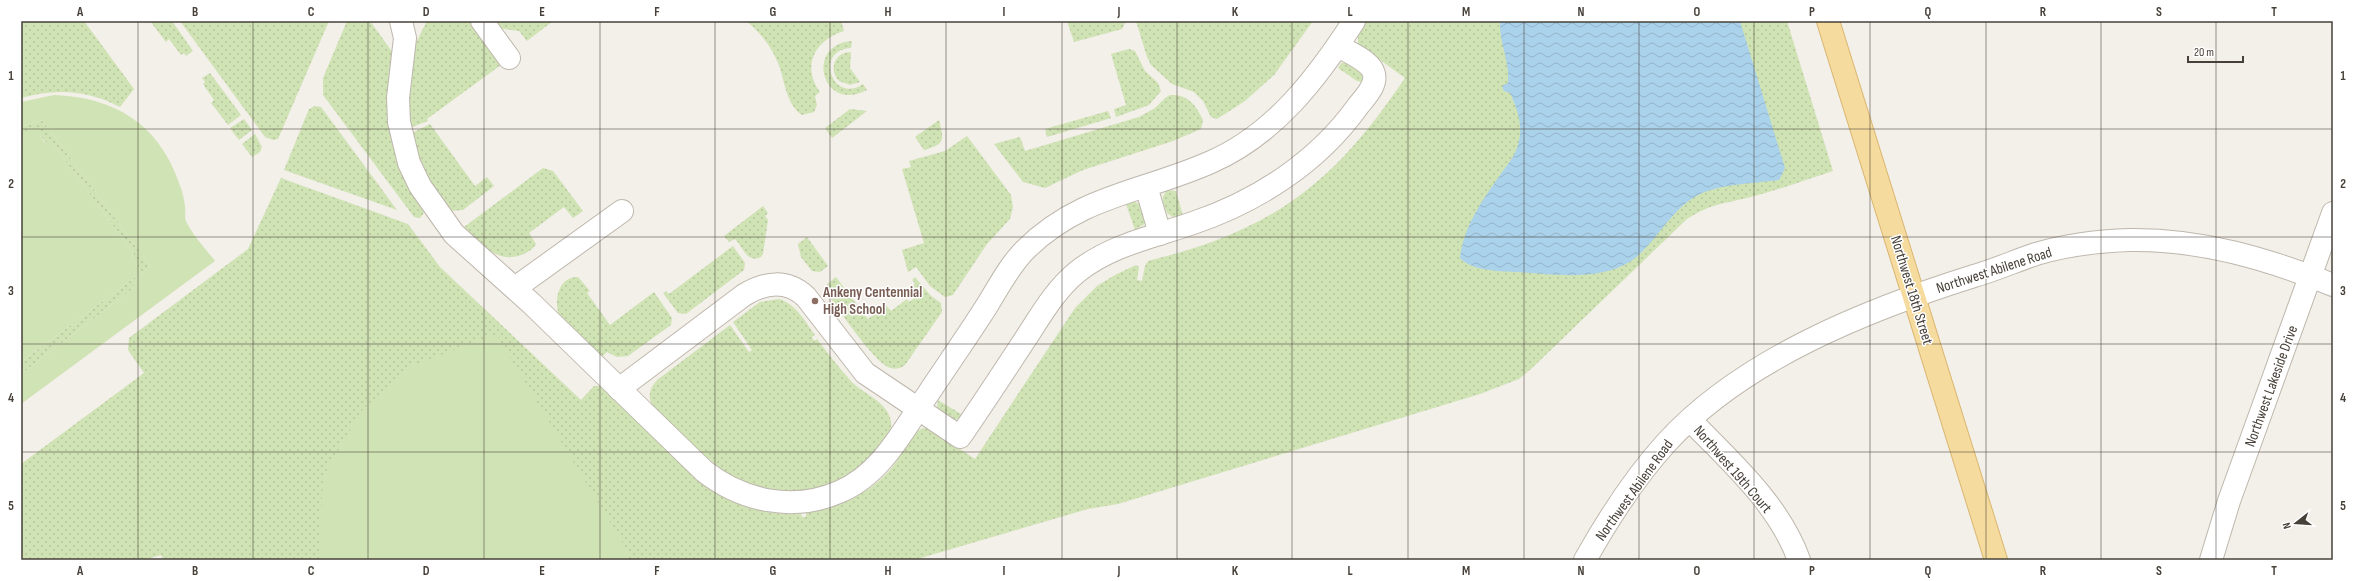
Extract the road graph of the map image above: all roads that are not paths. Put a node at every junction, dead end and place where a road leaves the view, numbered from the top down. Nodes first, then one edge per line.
1 (401, 21) edge
2 (482, 21) edge
3 (1354, 21) edge
4 (1828, 21) edge
5 (1338, 46) junction
6 (509, 58) dead end
7 (1146, 186) junction
8 (622, 211) dead end
9 (2333, 213) edge
10 (1160, 234) junction
11 (2311, 275) junction
12 (2333, 285) edge
13 (515, 288) junction
14 (1914, 297) junction
15 (619, 388) junction
16 (917, 409) junction
17 (1690, 420) junction
18 (1585, 560) edge
19 (1799, 560) edge
20 (1996, 560) edge
21 (2211, 560) edge

1 - 13 street
2 - 6 street
3 - 5 street
4 - 14 main road, Northwest 18th Street
5 - 7 street
5 - 10 street
7 - 10 street
7 - 16 street
8 - 13 street
9 - 11 street, Northwest Lakeside Drive
10 - 16 street
11 - 12 street, Northwest Abilene Road
11 - 14 street, Northwest Abilene Road
11 - 21 street, Northwest Lakeside Drive
13 - 15 street
14 - 17 street, Northwest Abilene Road
14 - 20 main road, Northwest 18th Street
15 - 16 street
15 - 16 street
17 - 18 street, Northwest Abilene Road
17 - 19 street, Northwest 19th Court

